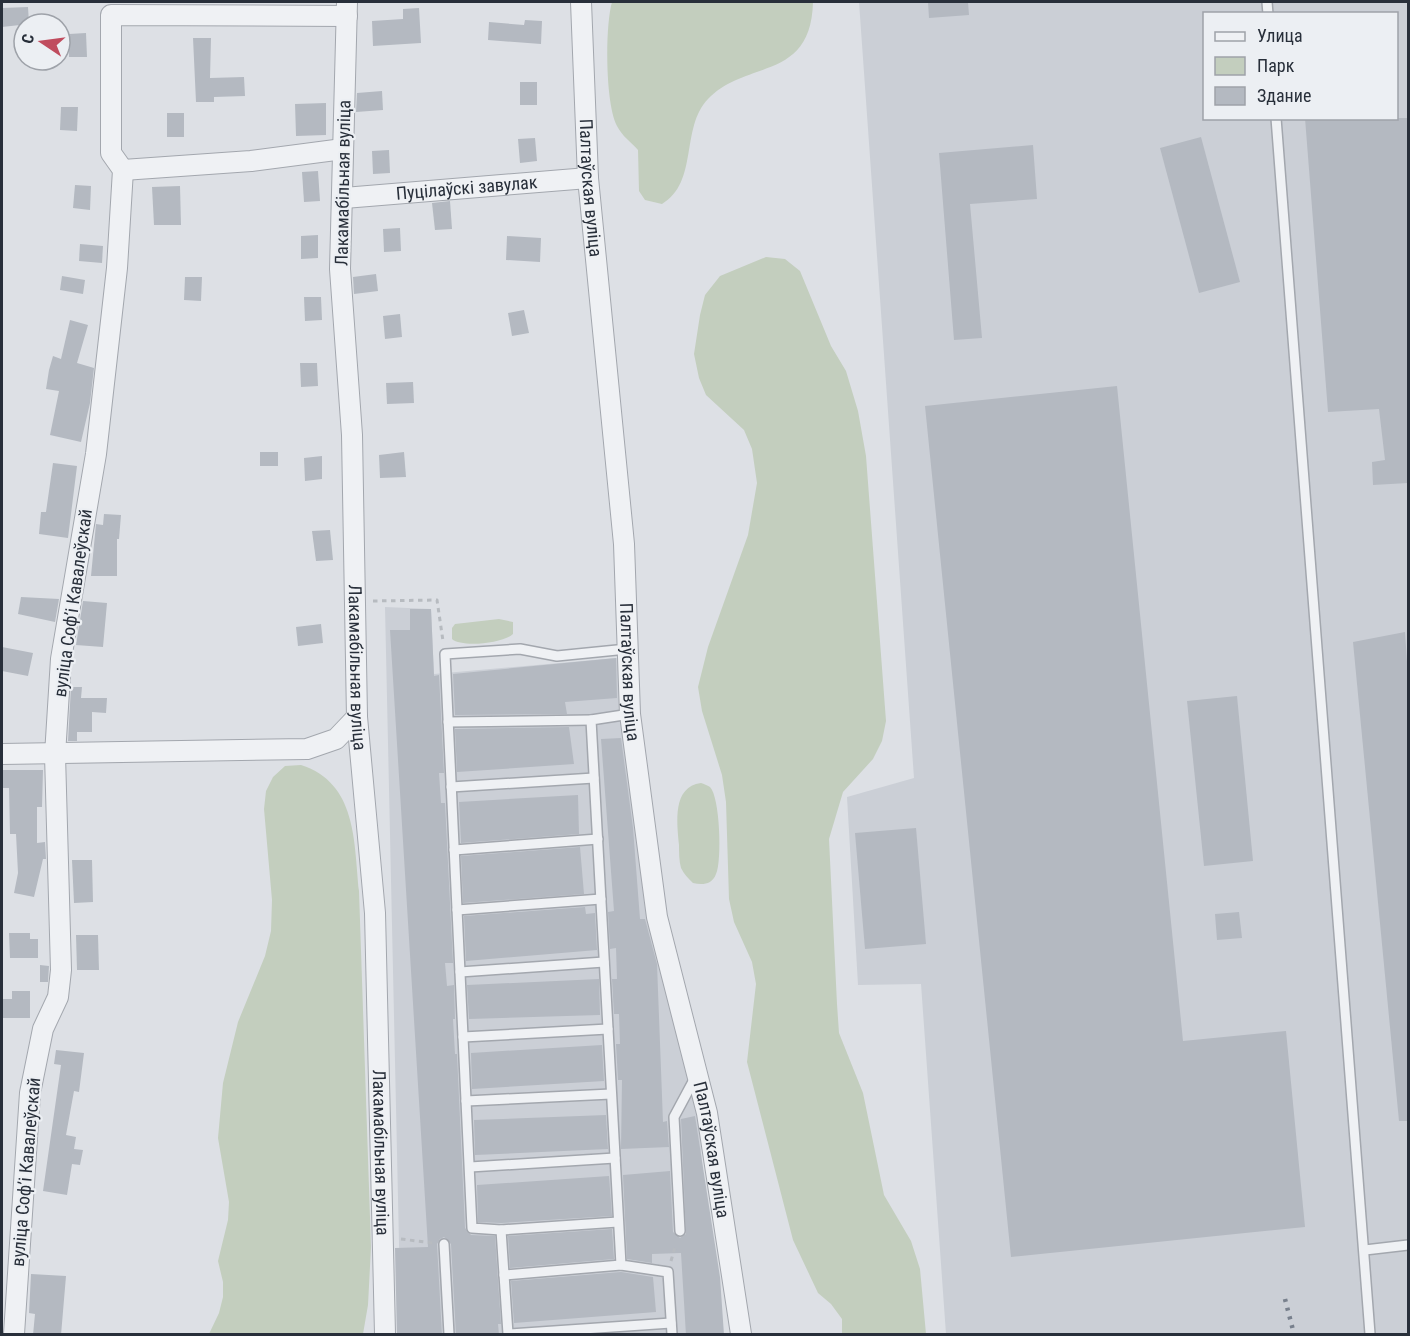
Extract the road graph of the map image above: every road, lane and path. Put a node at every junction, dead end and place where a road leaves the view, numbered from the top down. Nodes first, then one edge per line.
1 (581, 2) edge
2 (347, 9) edge
3 (1276, 120) edge
4 (343, 149) junction
5 (123, 170) junction
6 (588, 178) junction
7 (344, 198) junction
8 (356, 601) junction
9 (627, 649) junction
10 (445, 654) junction
11 (630, 714) junction
12 (357, 717) junction
13 (591, 720) junction
14 (448, 722) junction
15 (2, 754) edge
16 (55, 755) junction
17 (594, 778) junction
18 (451, 787) junction
19 (598, 839) junction
20 (454, 850) junction
21 (601, 899) junction
22 (457, 910) junction
23 (604, 962) junction
24 (460, 972) junction
25 (608, 1029) junction
26 (463, 1037) junction
27 (697, 1074) junction
28 (612, 1094) junction
29 (466, 1101) junction
30 (615, 1158) junction
31 (470, 1167) junction
32 (618, 1222) junction
33 (501, 1230) junction
34 (680, 1231) joint
35 (444, 1244) dead end
36 (1408, 1245) edge
37 (1365, 1250) junction
38 (621, 1265) junction
39 (668, 1272) junction
40 (504, 1275) junction
41 (671, 1323) junction
42 (14, 1335) edge
43 (385, 1335) edge
44 (448, 1335) edge
45 (509, 1335) edge
46 (672, 1335) edge
47 (741, 1335) edge
48 (1370, 1335) edge

1 - 6 street, Палтаўская вуліца
2 - 4 street, Лакамабільная вуліца
2 - 5 street, вуліца Софʼі Кавалеўскай
3 - 37 lane
4 - 5 street
4 - 7 street, Лакамабільная вуліца
5 - 16 street, вуліца Софʼі Кавалеўскай
6 - 7 street, Пуцілаўскі завулак
6 - 9 street, Палтаўская вуліца
7 - 8 street, Лакамабільная вуліца
8 - 10 path
8 - 12 street, Лакамабільная вуліца
9 - 10 lane
9 - 11 street, Палтаўская вуліца
10 - 14 lane
11 - 13 lane
11 - 27 street, Палтаўская вуліца
12 - 16 street
12 - 43 street, Лакамабільная вуліца
13 - 14 lane
13 - 17 lane
14 - 18 lane
15 - 16 street
16 - 42 street, вуліца Софʼі Кавалеўскай
17 - 18 lane
17 - 19 lane
18 - 20 lane
19 - 20 lane
19 - 21 lane
20 - 22 lane
21 - 22 lane
21 - 23 lane
22 - 24 lane
23 - 24 lane
23 - 25 lane
24 - 26 lane
25 - 26 lane
25 - 28 lane
26 - 29 lane
27 - 34 lane
27 - 47 street, Палтаўская вуліца
28 - 29 lane
28 - 30 lane
29 - 31 lane
30 - 31 lane
30 - 32 lane
31 - 33 lane
32 - 33 lane
32 - 38 lane
33 - 40 lane
34 - 39 path
35 - 44 lane
36 - 37 lane
37 - 48 lane
38 - 39 lane
38 - 40 lane
39 - 41 lane
40 - 45 lane
41 - 45 lane
41 - 46 lane

